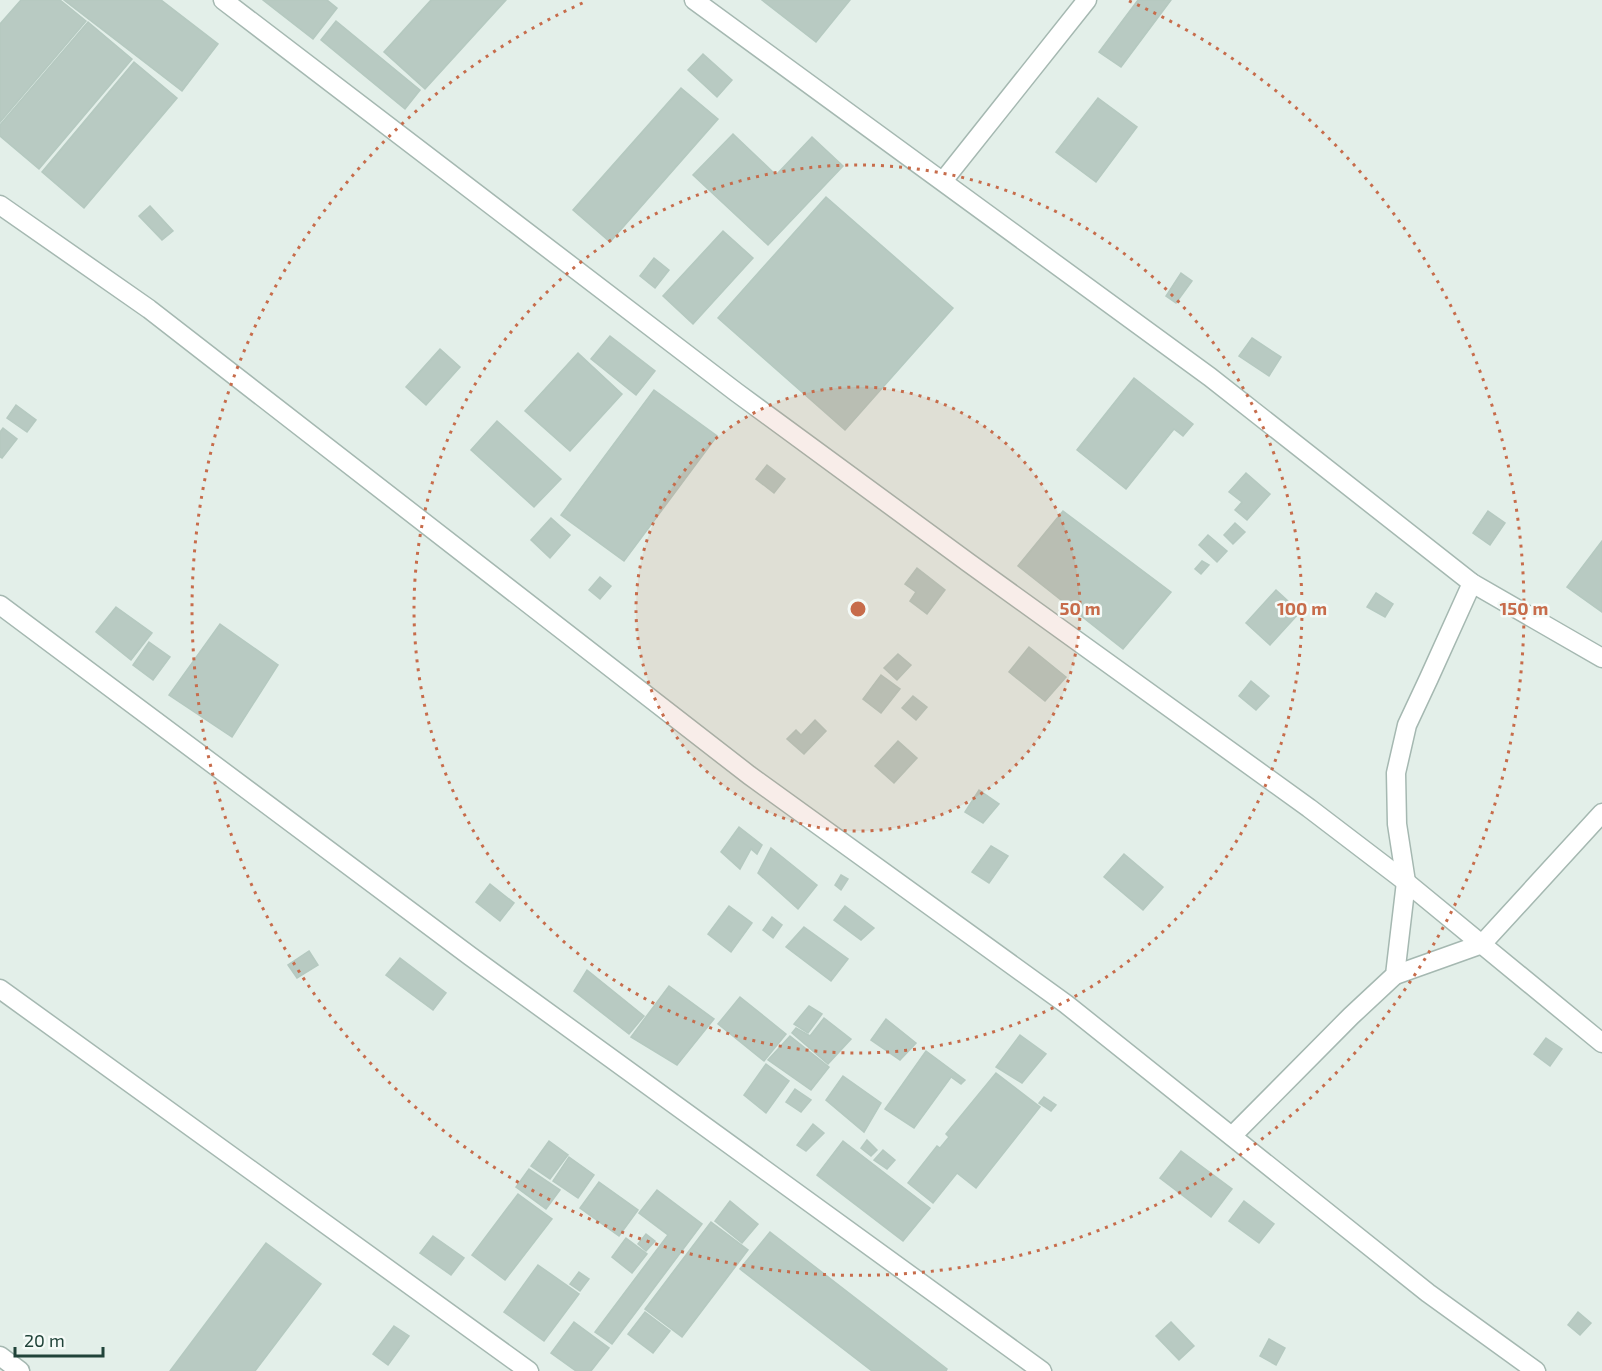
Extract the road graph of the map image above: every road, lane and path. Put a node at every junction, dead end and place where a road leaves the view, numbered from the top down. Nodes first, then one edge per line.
1 (223, 0) edge
2 (694, 0) edge
3 (1087, 0) edge
4 (943, 181) junction
5 (0, 205) edge
6 (1472, 583) junction
7 (0, 605) edge
8 (1602, 658) edge
9 (1602, 813) edge
10 (1406, 882) junction
11 (1482, 944) junction
12 (1395, 975) junction
13 (0, 989) edge
14 (1602, 1043) edge
15 (1232, 1136) junction
16 (0, 1356) edge
17 (20, 1371) edge
18 (529, 1371) edge
19 (1042, 1371) edge
20 (1536, 1371) edge

1 - 10 street
2 - 4 street
3 - 4 street
4 - 6 street
5 - 15 street
6 - 8 street
6 - 10 street
7 - 19 street
9 - 11 street
10 - 11 street
10 - 12 street
11 - 12 street
11 - 14 street
12 - 15 street
13 - 18 street
15 - 20 street
16 - 17 street

